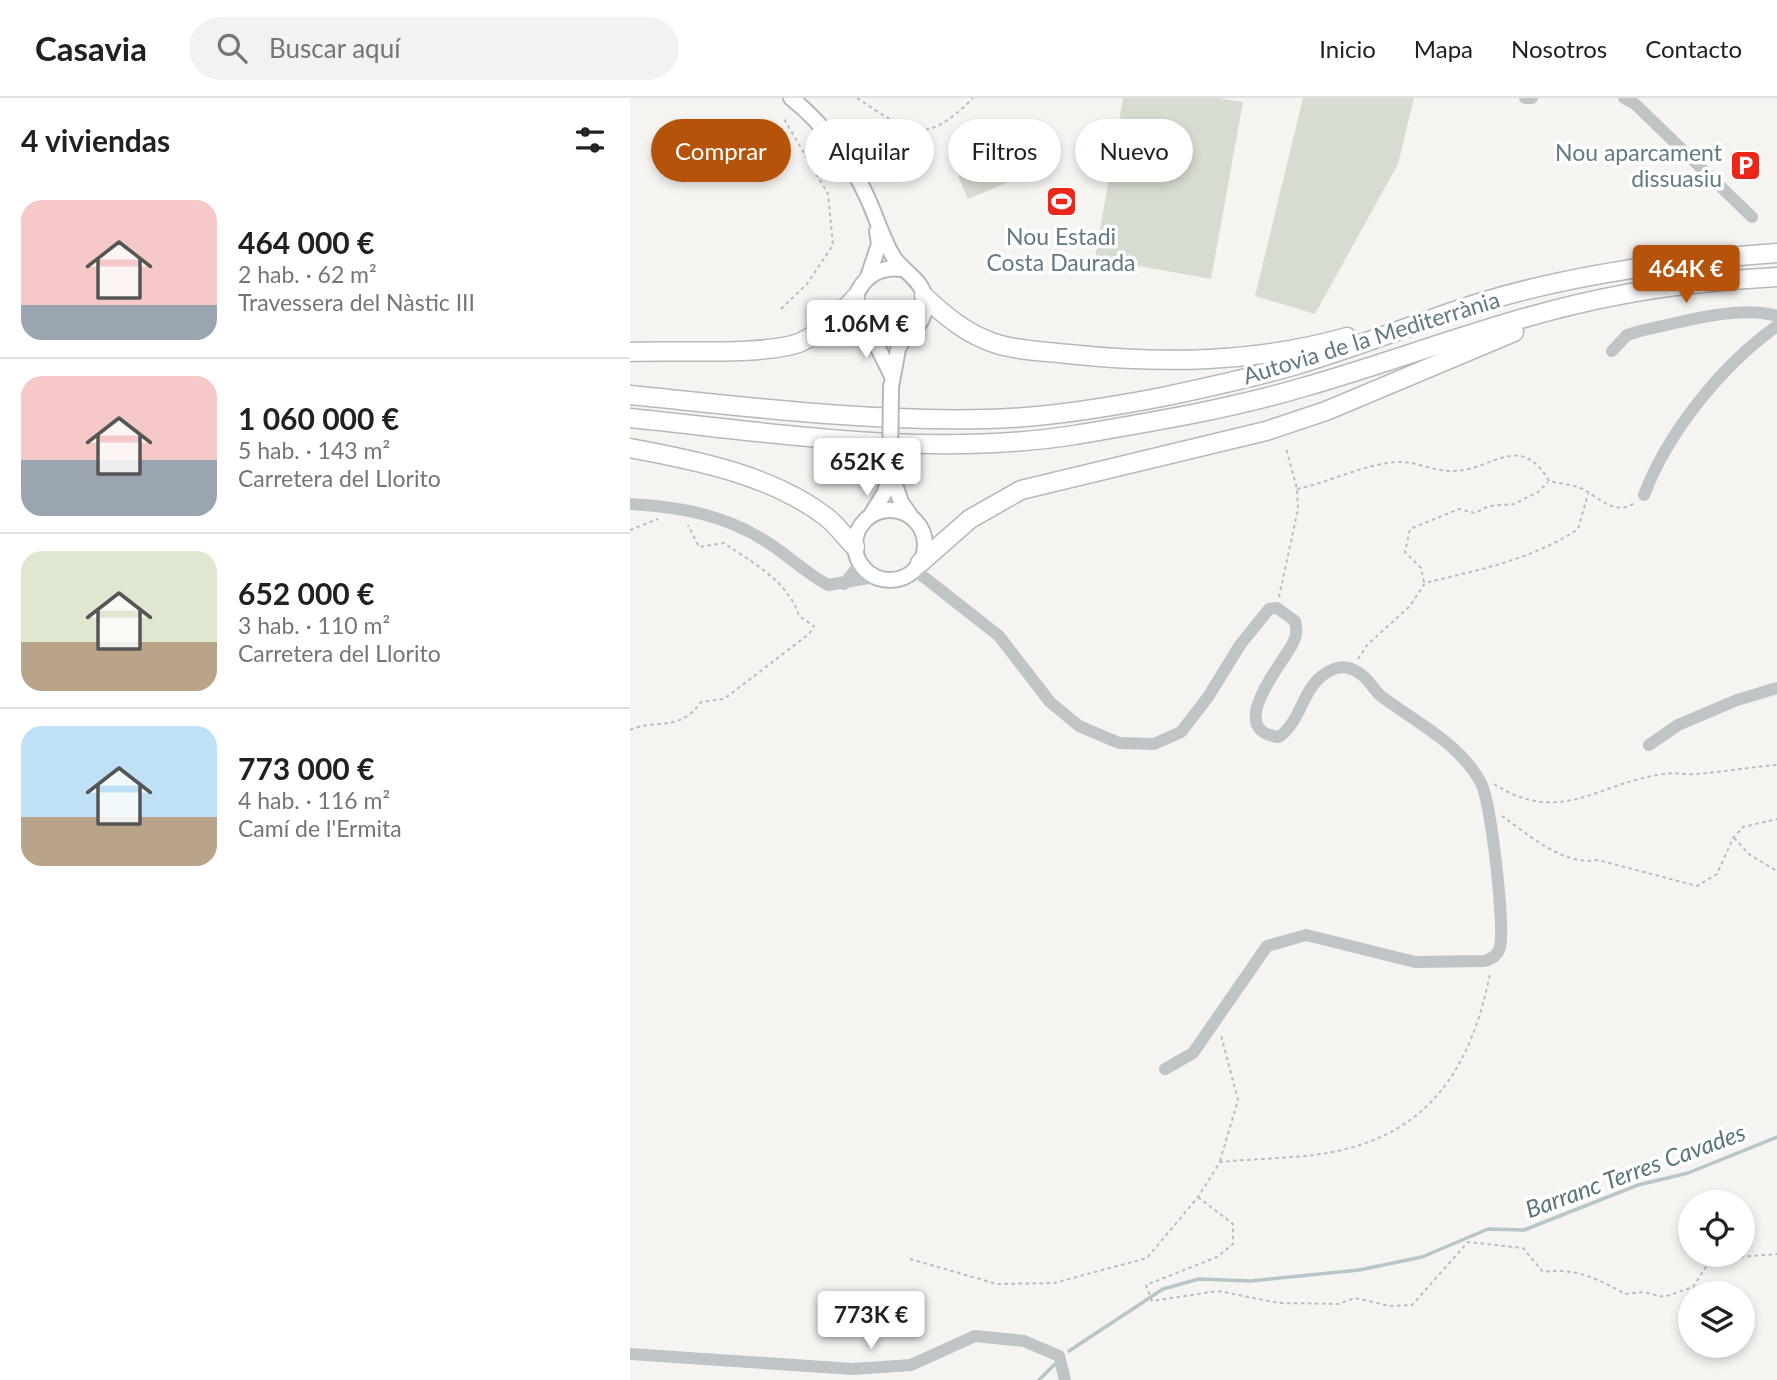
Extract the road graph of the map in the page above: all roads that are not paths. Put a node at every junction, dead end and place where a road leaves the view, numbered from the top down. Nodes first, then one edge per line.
1 (791, 98) edge
2 (1525, 98) edge
3 (1532, 98) edge
4 (1624, 98) edge
5 (875, 216) junction
6 (1752, 217) dead end
7 (1777, 253) edge
8 (902, 269) junction
9 (868, 277) junction
10 (1777, 278) edge
11 (924, 296) junction
12 (855, 299) junction
13 (1777, 316) edge
14 (1422, 322) junction
15 (1777, 326) edge
16 (870, 332) junction
17 (906, 334) junction
18 (1612, 351) dead end
19 (630, 352) edge
20 (891, 380) junction
21 (630, 395) edge
22 (630, 418) edge
23 (630, 448) edge
24 (890, 470) junction
25 (1644, 495) road end
26 (630, 504) edge
27 (871, 515) junction
28 (913, 519) junction
29 (858, 555) junction
30 (918, 566) junction
31 (875, 577) junction
32 (844, 584) junction
33 (1777, 688) edge
34 (1649, 745) dead end
35 (1165, 1069) dead end
36 (630, 1354) edge
37 (1065, 1380) edge

1 - 5 main road
2 - 3 street
4 - 6 street
5 - 8 main road
5 - 9 main road
7 - 14 highway, Autovia de la Mediterrània
8 - 9 main road
8 - 11 main road
9 - 12 main road
10 - 22 highway, Autovia de la Mediterrània
10 - 30 highway
11 - 14 highway
11 - 17 main road
12 - 16 main road
12 - 19 highway
13 - 18 street
14 - 21 highway, Autovia de la Mediterrània
15 - 25 street
16 - 17 main road
16 - 20 main road
17 - 20 main road
20 - 24 main road, bridge
23 - 29 highway
24 - 27 main road
24 - 28 main road
26 - 32 street
27 - 28 main road
27 - 29 main road
28 - 30 main road
29 - 31 main road
29 - 32 street
30 - 31 main road
30 - 35 street
31 - 32 street
33 - 34 street
36 - 37 street

